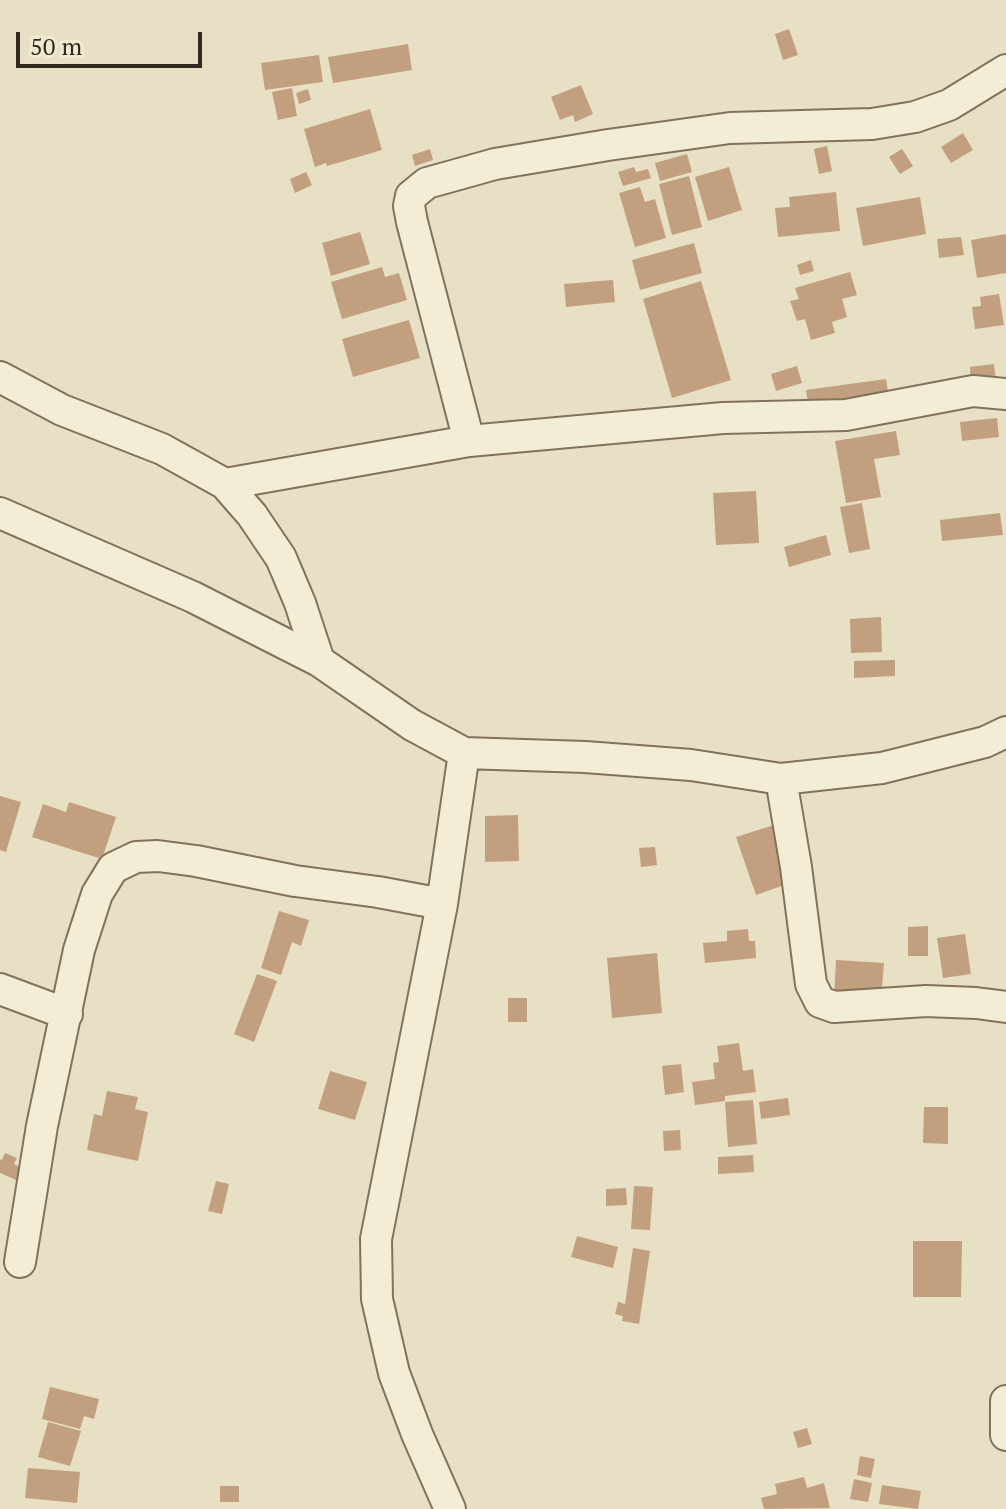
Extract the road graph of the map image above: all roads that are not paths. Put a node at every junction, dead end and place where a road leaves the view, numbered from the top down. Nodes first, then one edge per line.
1 (1006, 70) edge
2 (0, 377) edge
3 (1006, 378) edge
4 (973, 391) junction
5 (1006, 394) edge
6 (469, 441) junction
7 (225, 484) junction
8 (0, 513) edge
9 (319, 661) junction
10 (1006, 732) edge
11 (464, 753) junction
12 (781, 779) junction
13 (442, 904) junction
14 (0, 989) edge
15 (1006, 1007) edge
16 (67, 1014) junction
17 (20, 1262) dead end
18 (1006, 1401) edge
19 (1006, 1435) edge
20 (450, 1509) edge

1 - 6 street
2 - 7 street
3 - 4 street
4 - 5 street
4 - 6 street
6 - 7 street
7 - 9 street
8 - 9 street
9 - 11 street
10 - 12 street
11 - 12 street
11 - 13 street
12 - 15 street
13 - 16 street
13 - 20 street
14 - 16 street
16 - 17 street
18 - 19 street

